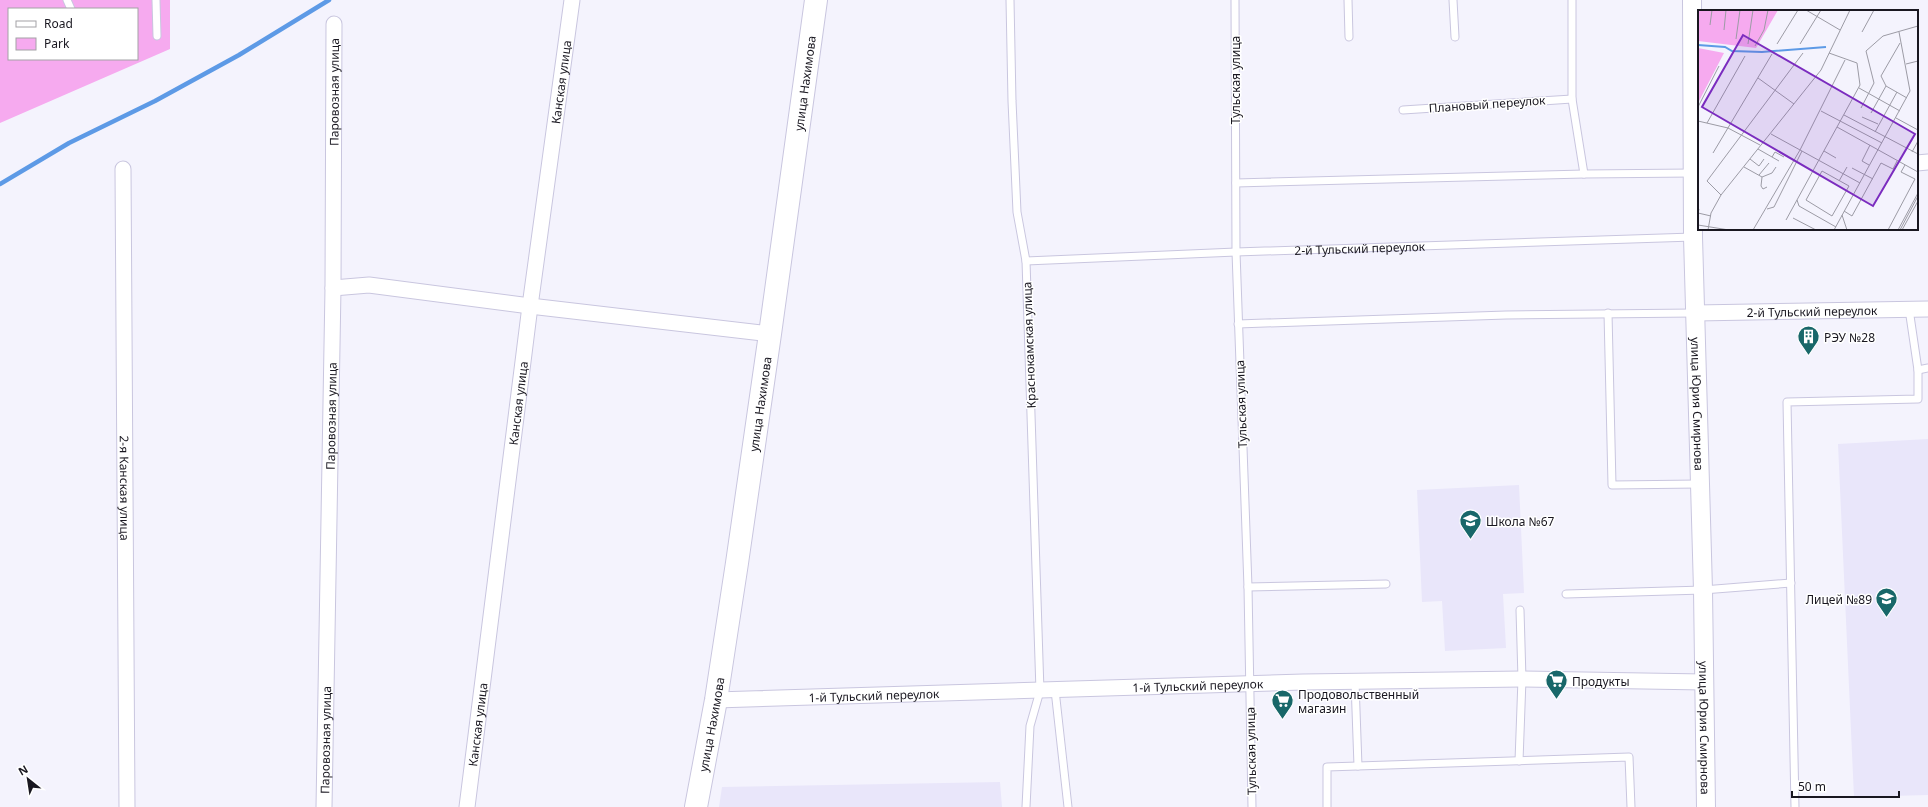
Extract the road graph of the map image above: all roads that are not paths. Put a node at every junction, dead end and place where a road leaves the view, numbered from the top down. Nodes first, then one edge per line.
1 (156, 0) edge
2 (572, 0) edge
3 (816, 0) edge
4 (1010, 0) edge
5 (1234, 0) edge
6 (1348, 0) edge
7 (1454, 0) edge
8 (1572, 0) edge
9 (1692, 0) edge
10 (334, 24) dead end
11 (157, 36) dead end
12 (1349, 37) dead end
13 (1454, 37) dead end
14 (1572, 99) junction
15 (1403, 110) dead end
16 (1928, 162) edge
17 (1918, 163) edge
18 (123, 169) dead end
19 (1697, 173) edge
20 (1584, 174) junction
21 (1236, 183) junction
22 (1693, 237) junction
23 (1236, 252) junction
24 (1026, 261) junction
25 (333, 288) junction
26 (530, 306) junction
27 (1909, 309) junction
28 (1928, 309) edge
29 (1608, 313) junction
30 (1696, 313) junction
31 (1238, 324) junction
32 (770, 334) junction
33 (1928, 368) edge
34 (1918, 370) junction
35 (1699, 484) junction
36 (1791, 583) junction
37 (1386, 584) dead end
38 (1248, 587) junction
39 (1702, 590) junction
40 (1566, 594) dead end
41 (1520, 610) dead end
42 (1522, 679) junction
43 (1355, 682) junction
44 (1704, 682) junction
45 (1249, 684) junction
46 (1040, 690) junction
47 (1055, 690) junction
48 (716, 700) junction
49 (1519, 761) junction
50 (1358, 766) junction
51 (127, 807) edge
52 (324, 807) edge
53 (467, 807) edge
54 (696, 807) edge
55 (1026, 807) edge
56 (1068, 807) edge
57 (1252, 807) edge
58 (1327, 807) edge
59 (1631, 807) edge
60 (1706, 807) edge
61 (1795, 807) edge

1 - 11 lane
2 - 26 street, Канская улица
3 - 32 main road, улица Нахимова
4 - 24 lane, Краснокамская улица
5 - 21 lane, Тульская улица
6 - 12 lane
7 - 13 lane
8 - 14 lane
9 - 19 street, улица Юрия Смирнова
10 - 25 street, Паровозная улица
14 - 15 lane, Плановый переулок
14 - 20 lane
16 - 17 street
18 - 51 street, 2-я Канская улица
19 - 20 lane
19 - 22 street, улица Юрия Смирнова
20 - 21 lane
21 - 23 lane, Тульская улица
22 - 23 lane, 2-й Тульский переулок
22 - 30 street, улица Юрия Смирнова
23 - 24 lane, 2-й Тульский переулок
23 - 31 lane, Тульская улица
24 - 46 lane, Краснокамская улица
25 - 26 street
25 - 52 street, Паровозная улица
26 - 32 street
26 - 53 street, Канская улица
27 - 28 street, 2-й Тульский переулок
27 - 30 street, 2-й Тульский переулок
27 - 34 lane
29 - 30 lane
29 - 31 lane
29 - 35 lane
30 - 35 street, улица Юрия Смирнова
31 - 38 lane, Тульская улица
32 - 48 main road, улица Нахимова
33 - 34 lane
34 - 36 lane
35 - 39 street, улица Юрия Смирнова
36 - 39 lane
36 - 61 lane
37 - 38 lane
38 - 45 lane, Тульская улица
39 - 40 lane
39 - 44 street, улица Юрия Смирнова
41 - 42 lane
42 - 43 street, 1-й Тульский переулок
42 - 44 street, 1-й Тульский переулок
42 - 49 lane
43 - 45 street, 1-й Тульский переулок
43 - 50 lane
44 - 60 street, улица Юрия Смирнова
45 - 47 street, 1-й Тульский переулок
45 - 57 lane, Тульская улица
46 - 47 street, 1-й Тульский переулок
46 - 48 street, 1-й Тульский переулок
46 - 55 lane, Краснокамская улица
47 - 56 lane
48 - 54 main road, улица Нахимова
49 - 50 lane
49 - 59 lane
50 - 58 lane

